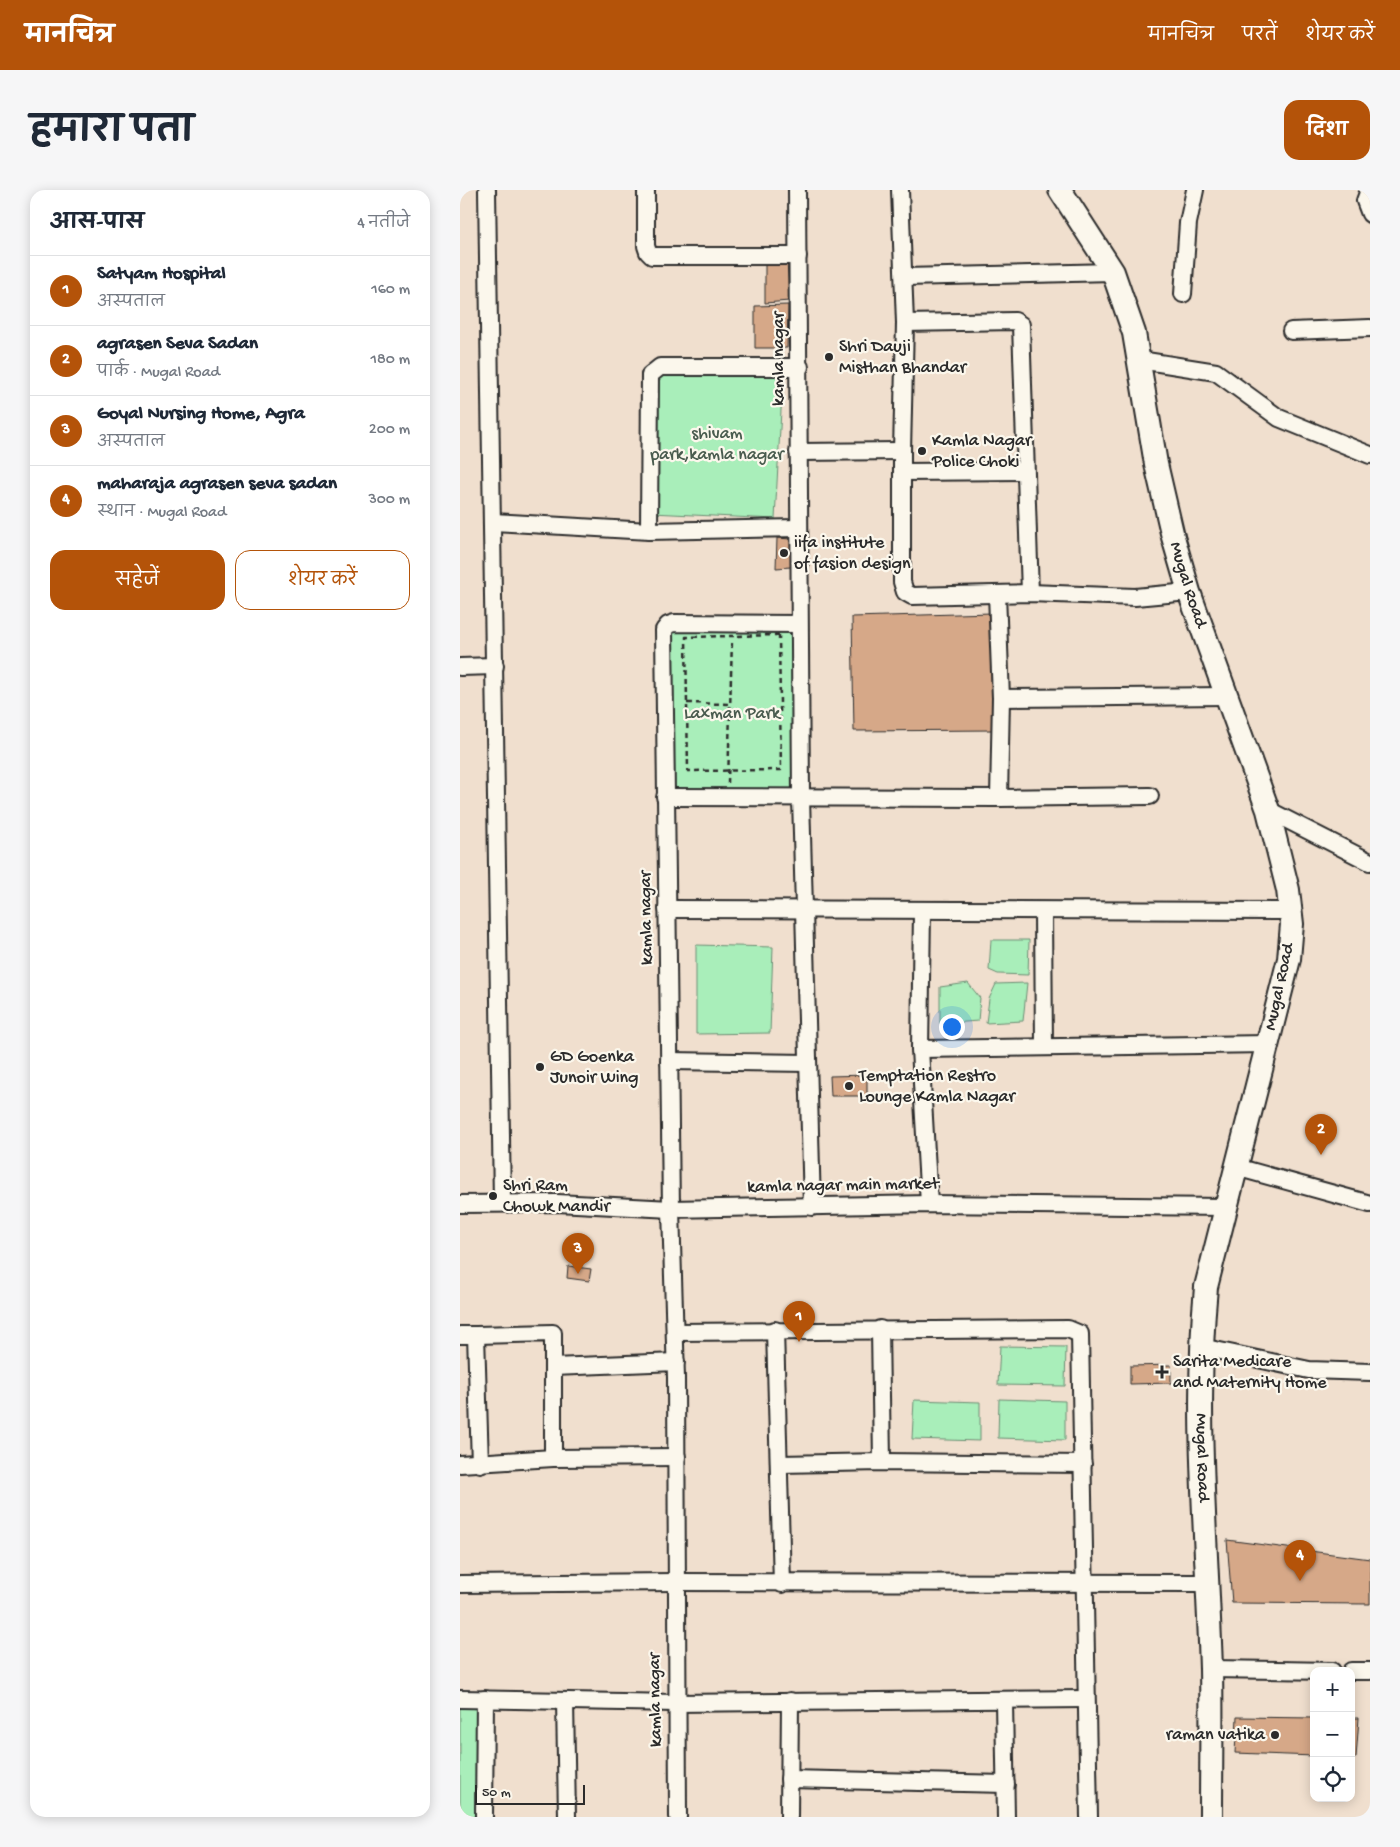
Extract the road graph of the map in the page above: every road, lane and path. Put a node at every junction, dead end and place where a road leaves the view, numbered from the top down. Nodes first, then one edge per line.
1 (487, 190) edge
2 (646, 190) edge
3 (797, 190) edge
4 (900, 190) edge
5 (1060, 190) edge
6 (1195, 190) edge
7 (1366, 192) edge
8 (1370, 214) edge
9 (798, 256) junction
10 (1113, 272) junction
11 (904, 277) junction
12 (1183, 294) dead end
13 (905, 323) junction
14 (1370, 328) edge
15 (1291, 331) dead end
16 (1140, 360) junction
17 (800, 368) junction
18 (902, 451) junction
19 (798, 452) junction
20 (1370, 455) edge
21 (1025, 471) junction
22 (902, 472) junction
23 (493, 522) junction
24 (798, 528) junction
25 (649, 531) junction
26 (1189, 592) junction
27 (1030, 593) junction
28 (997, 594) junction
29 (799, 624) junction
30 (732, 636) junction
31 (495, 666) junction
32 (460, 667) edge
33 (1227, 696) junction
34 (1001, 698) junction
35 (687, 703) junction
36 (730, 704) junction
37 (729, 771) junction
38 (1150, 796) dead end
39 (666, 798) junction
40 (802, 798) junction
41 (999, 798) junction
42 (1268, 810) junction
43 (1370, 862) edge
44 (666, 909) junction
45 (805, 909) junction
46 (1290, 911) junction
47 (922, 912) junction
48 (1043, 912) junction
49 (1268, 1044) junction
50 (1044, 1047) junction
51 (920, 1048) junction
52 (669, 1061) junction
53 (808, 1063) junction
54 (1236, 1167) junction
55 (502, 1203) junction
56 (460, 1204) edge
57 (929, 1204) junction
58 (1370, 1204) edge
59 (812, 1206) junction
60 (1226, 1207) junction
61 (671, 1209) junction
62 (880, 1328) junction
63 (776, 1330) junction
64 (675, 1332) junction
65 (468, 1335) edge
66 (1201, 1347) junction
67 (676, 1362) junction
68 (553, 1366) junction
69 (1370, 1372) edge
70 (677, 1457) junction
71 (553, 1458) junction
72 (882, 1462) junction
73 (460, 1464) edge
74 (480, 1464) junction
75 (780, 1464) junction
76 (1083, 1464) junction
77 (676, 1582) junction
78 (460, 1584) edge
79 (782, 1584) junction
80 (1084, 1584) junction
81 (1206, 1584) junction
82 (1210, 1669) junction
83 (1310, 1671) edge
84 (1355, 1671) edge
85 (1370, 1671) edge
86 (460, 1699) edge
87 (485, 1699) junction
88 (1086, 1699) junction
89 (564, 1701) junction
90 (790, 1701) junction
91 (1004, 1701) junction
92 (676, 1703) junction
93 (790, 1779) junction
94 (1006, 1784) junction
95 (484, 1817) edge
96 (567, 1817) edge
97 (678, 1817) edge
98 (789, 1817) edge
99 (1006, 1817) edge
100 (1089, 1817) edge
101 (1211, 1817) edge

1 - 23 street
2 - 9 street
3 - 9 street, kamla nagar
4 - 11 street
5 - 10 street, Mugal Road
6 - 12 street
7 - 8 street
9 - 17 street, kamla nagar
10 - 11 street
10 - 16 street, Mugal Road
11 - 13 street
13 - 18 street
13 - 21 street
14 - 15 street
16 - 20 street
16 - 26 street, Mugal Road
17 - 19 street, kamla nagar
17 - 25 street
18 - 19 street
18 - 22 street
19 - 24 street, kamla nagar
21 - 22 street
21 - 27 street
22 - 28 street
23 - 25 street
23 - 31 street
24 - 25 street
24 - 29 street, kamla nagar
26 - 27 street
26 - 33 street, Mugal Road
27 - 28 street
28 - 34 street
29 - 39 street, kamla nagar
29 - 40 street, kamla nagar
30 - 35 path
30 - 36 path
30 - 37 path
31 - 32 street
31 - 55 street
33 - 34 street
33 - 42 street, Mugal Road
34 - 41 street
35 - 36 path
35 - 37 path
36 - 37 path
38 - 41 street
39 - 40 street
39 - 44 street, kamla nagar
40 - 41 street
40 - 45 street, kamla nagar
42 - 43 street
42 - 46 street, Mugal Road
44 - 45 street
44 - 52 street, kamla nagar
45 - 47 street
45 - 53 street, kamla nagar
46 - 48 street
46 - 49 street, Mugal Road
47 - 48 street
47 - 51 street
48 - 50 street
49 - 50 street
49 - 54 street, Mugal Road
50 - 51 street
51 - 57 street
52 - 53 street
52 - 61 street, kamla nagar
53 - 59 street, kamla nagar
54 - 58 street
54 - 60 street, Mugal Road
55 - 56 street, kamla nagar main market
55 - 61 street, kamla nagar main market
57 - 59 street, kamla nagar main market
57 - 60 street, kamla nagar main market
59 - 61 street, kamla nagar main market
60 - 66 street, Mugal Road
61 - 64 street, kamla nagar
62 - 63 street
62 - 72 street
62 - 76 street
63 - 64 street
63 - 75 street
64 - 67 street, kamla nagar
65 - 68 street
65 - 74 street
66 - 69 street
66 - 81 street, Mugal Road
67 - 68 street
67 - 70 street, kamla nagar
68 - 71 street
70 - 71 street
70 - 77 street, kamla nagar
71 - 74 street
72 - 75 street
72 - 76 street
73 - 74 street
75 - 79 street
76 - 80 street
77 - 78 street
77 - 79 street
77 - 92 street, kamla nagar
79 - 80 street
80 - 81 street
80 - 88 street
81 - 82 street, Mugal Road
82 - 83 street
82 - 101 street, Mugal Road
84 - 85 street
86 - 87 street
87 - 89 street
87 - 95 street
88 - 91 street
88 - 100 street
89 - 92 street
89 - 96 street
90 - 91 street
90 - 92 street
90 - 93 street
91 - 94 street
92 - 97 street, kamla nagar
93 - 94 street
93 - 98 street
94 - 99 street

